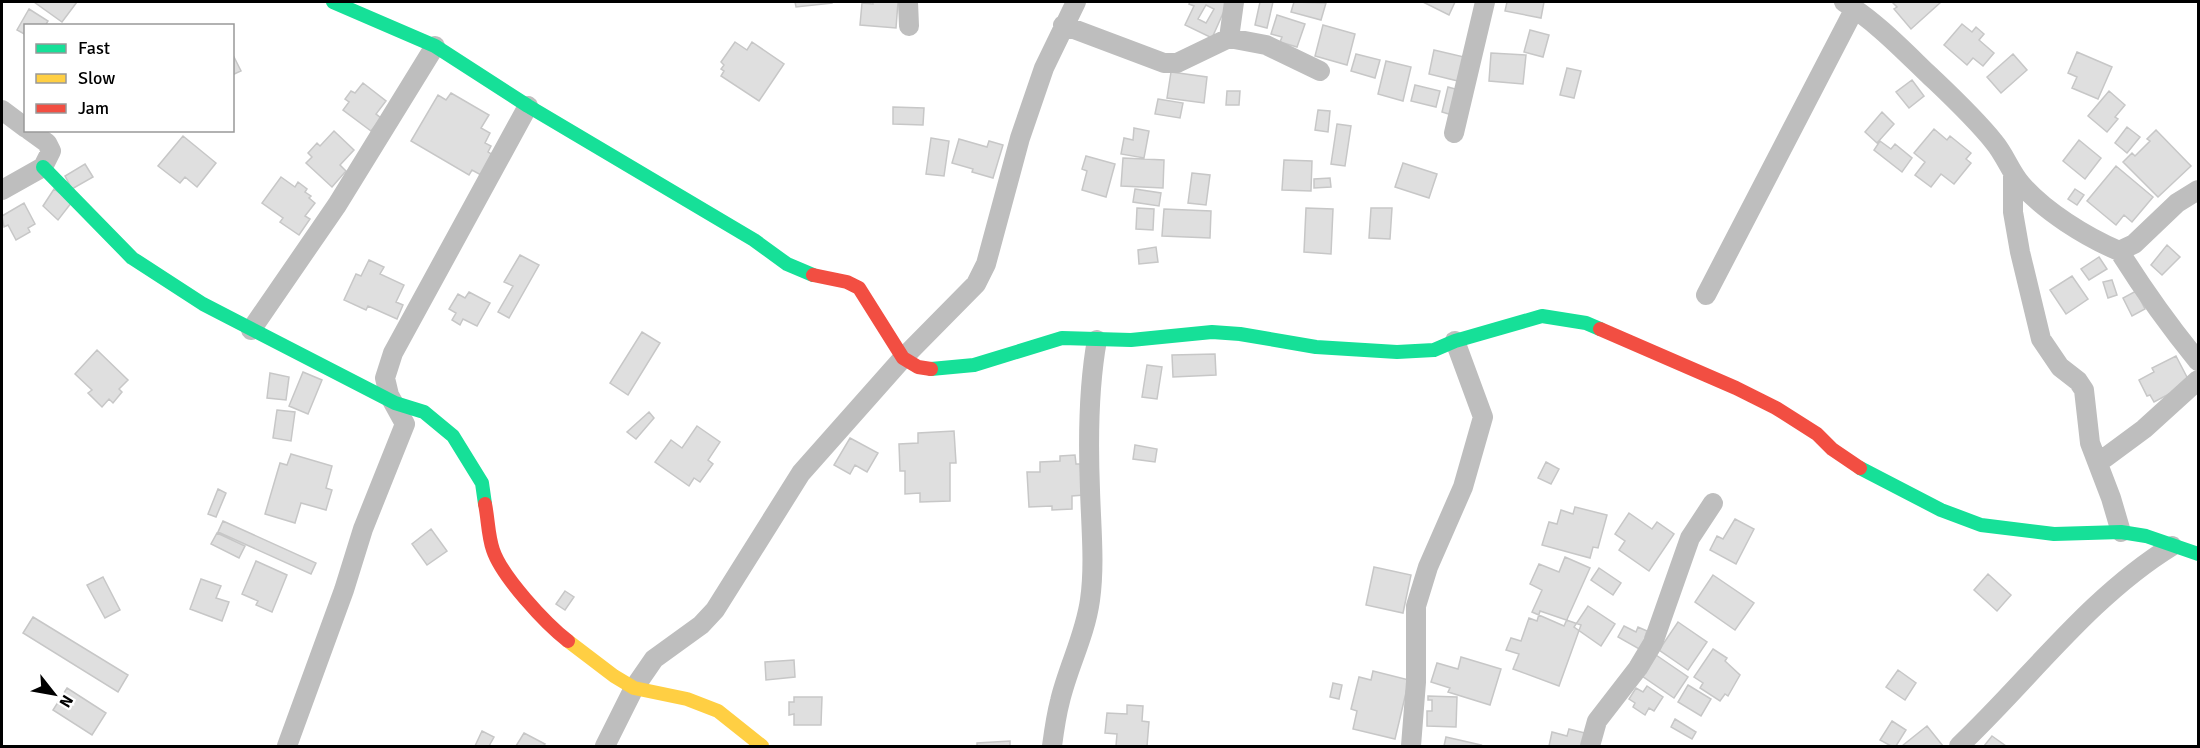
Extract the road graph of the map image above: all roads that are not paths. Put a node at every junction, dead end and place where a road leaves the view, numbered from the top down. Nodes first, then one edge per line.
1 (333, 2) edge
2 (908, 2) edge
3 (1076, 2) edge
4 (1234, 2) edge
5 (1485, 2) edge
6 (1849, 5) edge
7 (909, 26) dead end
8 (1063, 26) junction
9 (1229, 38) junction
10 (435, 46) junction
11 (1320, 71) dead end
12 (528, 106) junction
13 (2, 110) edge
14 (24, 127) edge
15 (31, 132) edge
16 (1454, 133) dead end
17 (43, 167) junction
18 (2013, 173) junction
19 (2, 190) edge
20 (2199, 190) edge
21 (2118, 251) junction
22 (1706, 296) dead end
23 (251, 330) junction
24 (1097, 340) junction
25 (1455, 341) junction
26 (903, 358) junction
27 (2199, 361) edge
28 (2199, 380) edge
29 (395, 403) junction
30 (2098, 464) junction
31 (1713, 503) dead end
32 (2121, 532) junction
33 (2172, 546) junction
34 (2199, 554) edge
35 (634, 688) junction
36 (287, 747) edge
37 (605, 747) edge
38 (762, 747) edge
39 (1052, 747) edge
40 (1411, 747) edge
41 (1590, 747) edge
42 (1959, 747) edge

1 - 10 street
2 - 7 street
3 - 8 street
4 - 9 street
5 - 16 street
6 - 18 street
6 - 22 street
8 - 9 street
8 - 26 street
9 - 11 street
10 - 12 street
10 - 23 street
12 - 26 street
12 - 29 street
13 - 14 street
15 - 17 street
17 - 19 street
17 - 23 street
18 - 21 street
18 - 30 street
20 - 21 street
21 - 27 street
23 - 29 street
24 - 25 street
24 - 26 street
24 - 39 street
25 - 32 street
25 - 40 street
26 - 35 street
28 - 30 street
29 - 35 street
29 - 36 street
30 - 32 street
31 - 41 street
32 - 33 street
33 - 34 street
33 - 42 street
35 - 37 street
35 - 38 street

